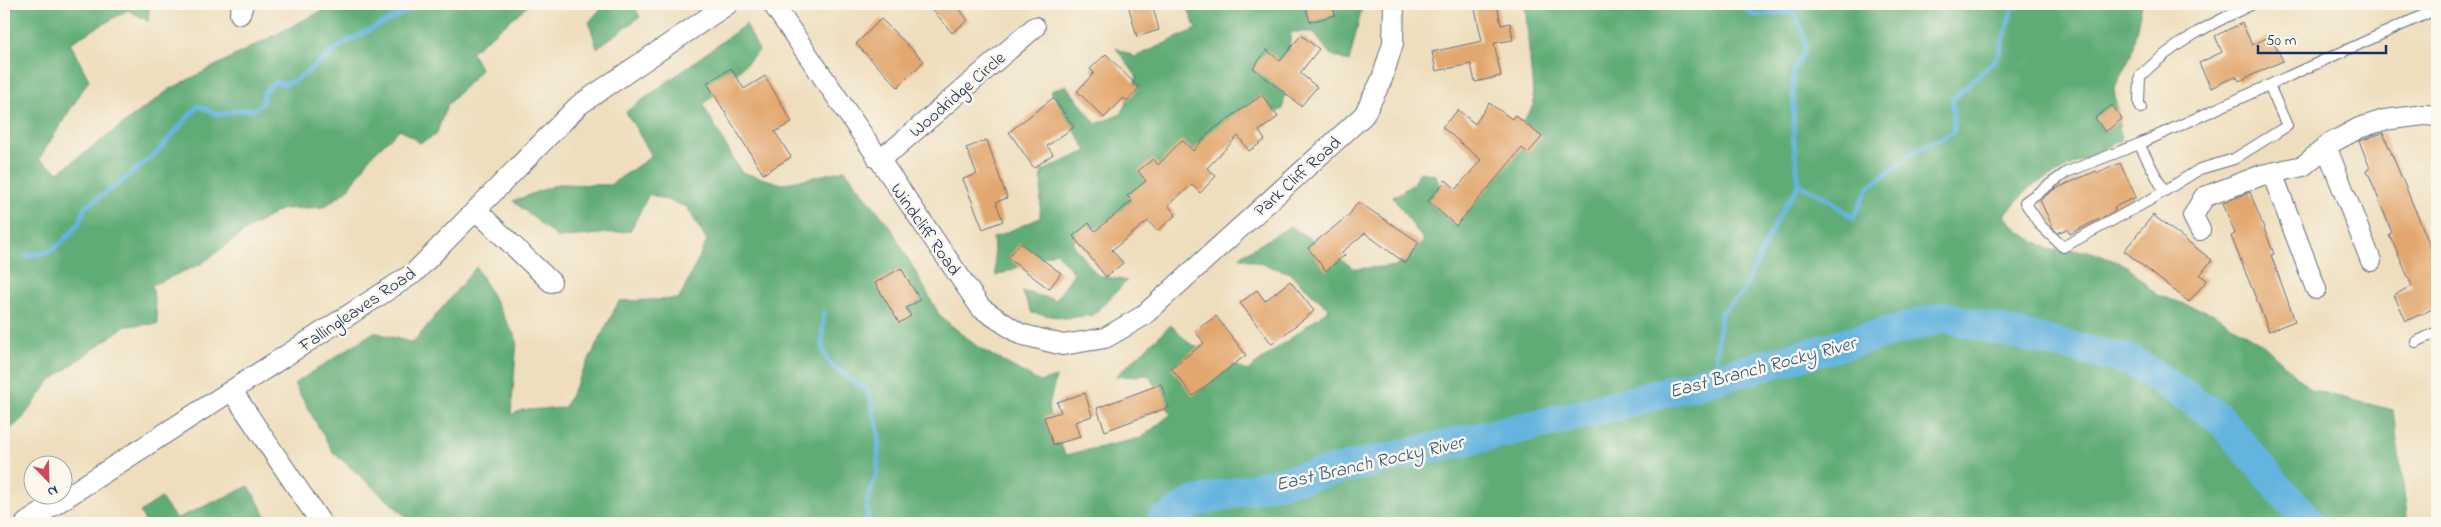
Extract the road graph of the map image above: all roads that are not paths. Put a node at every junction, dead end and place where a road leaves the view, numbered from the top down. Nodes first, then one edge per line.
1 (728, 4) edge
2 (773, 4) edge
3 (1394, 4) edge
4 (2254, 4) edge
5 (2437, 9) edge
6 (1034, 27) dead end
7 (2269, 85) junction
8 (2141, 108) dead end
9 (2437, 116) edge
10 (2139, 144) junction
11 (2326, 146) junction
12 (878, 159) junction
13 (2272, 173) junction
14 (2164, 191) junction
15 (476, 210) junction
16 (2200, 230) dead end
17 (2371, 261) dead end
18 (550, 282) dead end
19 (2316, 290) dead end
20 (1143, 316) joint
21 (2437, 332) edge
22 (2416, 342) dead end
23 (232, 391) junction
24 (26, 523) edge
25 (321, 523) edge

1 - 15 street, Fallingleaves Road
2 - 12 street, Windcliff Road
3 - 20 street, Park Cliff Road
4 - 8 lane
5 - 7 lane
6 - 12 street, Woodridge Circle
7 - 10 lane
7 - 14 lane
9 - 11 street
10 - 14 lane
10 - 14 lane
11 - 13 street
11 - 17 street
12 - 20 street, Windcliff Road
13 - 16 street
13 - 19 street
15 - 18 street
15 - 23 street, Fallingleaves Road
21 - 22 lane
23 - 24 street, Fallingleaves Road
23 - 25 street

